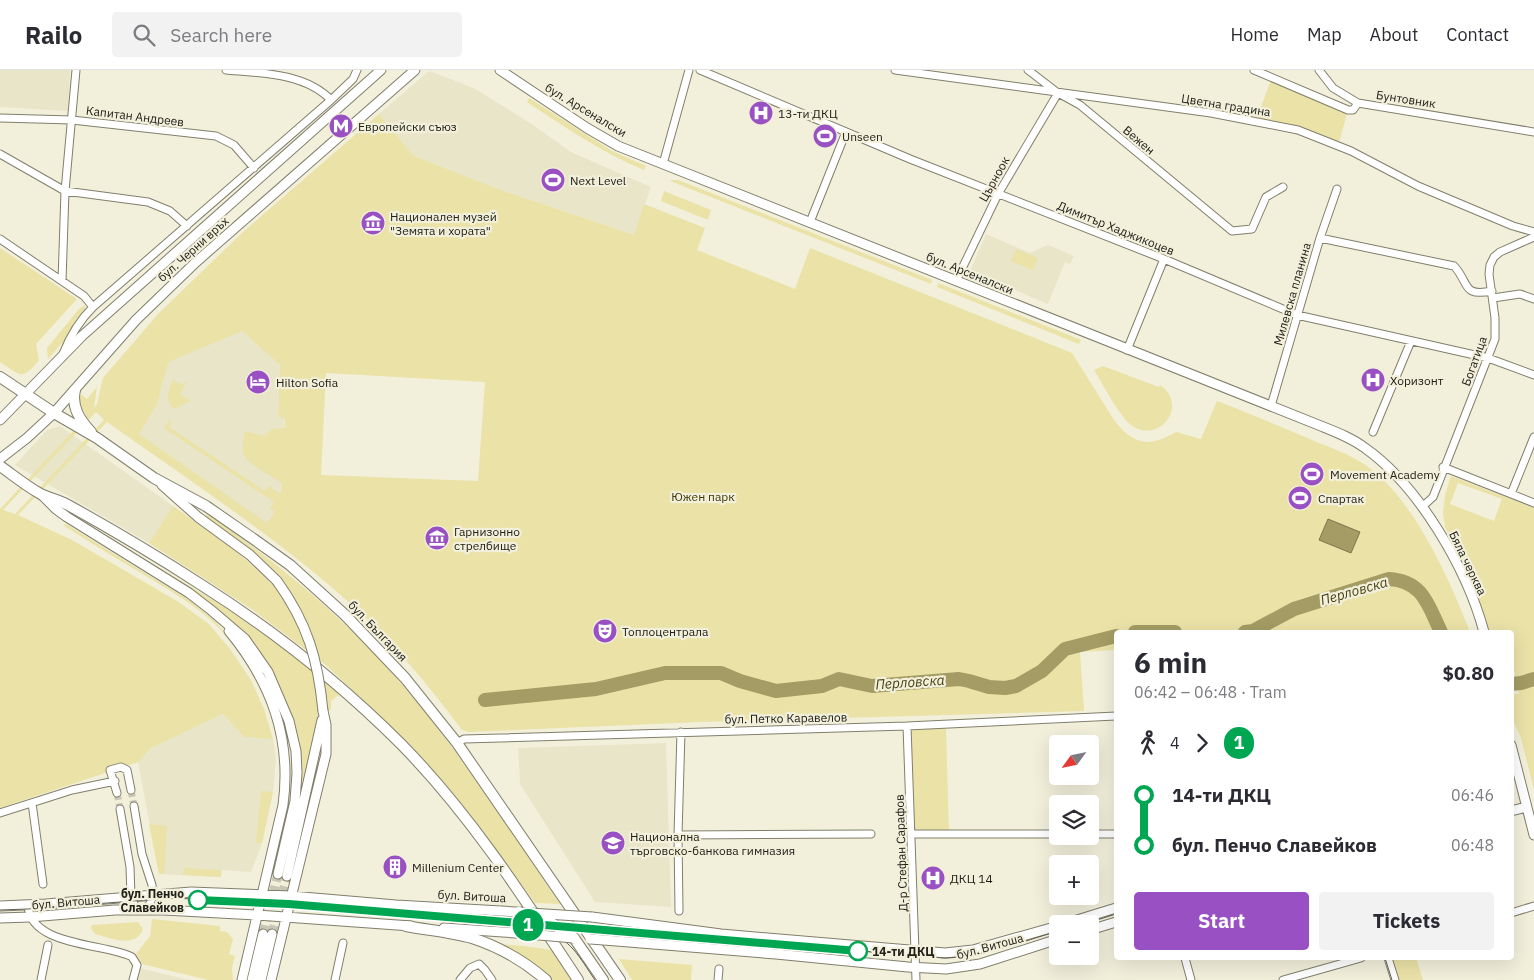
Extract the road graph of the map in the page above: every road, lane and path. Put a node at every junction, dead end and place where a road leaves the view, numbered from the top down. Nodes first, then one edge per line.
1 (76, 70) edge
2 (226, 70) edge
3 (357, 70) edge
4 (381, 70) edge
5 (415, 70) edge
6 (500, 70) edge
7 (689, 70) edge
8 (700, 70) edge
9 (895, 70) edge
10 (1028, 70) edge
11 (1254, 70) edge
12 (1319, 70) edge
13 (1058, 92) junction
14 (331, 100) junction
15 (1358, 103) junction
16 (0, 118) edge
17 (72, 120) junction
18 (846, 132) junction
19 (1534, 132) edge
20 (0, 154) edge
21 (663, 164) junction
22 (254, 168) junction
23 (1283, 187) dead end
24 (1337, 189) dead end
25 (65, 191) junction
26 (998, 194) junction
27 (810, 222) junction
28 (187, 226) junction
29 (1534, 232) edge
30 (1534, 237) edge
31 (1320, 238) junction
32 (0, 239) edge
33 (1164, 259) junction
34 (62, 281) junction
35 (956, 281) junction
36 (1492, 294) junction
37 (1534, 300) edge
38 (93, 307) junction
39 (1297, 315) junction
40 (1411, 341) junction
41 (1127, 350) junction
42 (61, 358) junction
43 (1488, 358) junction
44 (1534, 375) edge
45 (0, 377) edge
46 (74, 390) junction
47 (26, 394) junction
48 (1271, 406) junction
49 (54, 413) junction
50 (0, 420) edge
51 (1373, 432) dead end
52 (1534, 437) edge
53 (97, 438) junction
54 (0, 459) edge
55 (0, 466) edge
56 (1443, 467) junction
57 (154, 478) junction
58 (40, 493) junction
59 (1511, 494) junction
60 (1534, 503) edge
61 (1422, 507) junction
62 (211, 610) junction
63 (1483, 630) edge
64 (324, 711) junction
65 (1114, 716) edge
66 (907, 726) junction
67 (681, 732) junction
68 (457, 743) junction
69 (1514, 756) edge
70 (115, 781) junction
71 (1522, 787) junction
72 (1514, 789) edge
73 (131, 790) tunnel mouth
74 (117, 793) tunnel mouth
75 (32, 803) junction
76 (134, 806) tunnel mouth
77 (1526, 807) junction
78 (120, 808) tunnel mouth
79 (1514, 810) edge
80 (0, 813) edge
81 (678, 834) junction
82 (871, 834) dead end
83 (912, 834) junction
84 (1049, 834) edge
85 (1099, 834) edge
86 (1114, 834) edge
87 (1534, 835) edge
88 (44, 884) dead end
89 (153, 895) junction
90 (261, 895) junction
91 (291, 896) junction
92 (131, 897) junction
93 (28, 905) junction
94 (0, 906) edge
95 (1534, 906) edge
96 (142, 909) junction
97 (1114, 909) edge
98 (679, 911) dead end
99 (519, 912) junction
100 (1514, 912) edge
101 (257, 914) junction
102 (1093, 915) edge
103 (30, 917) junction
104 (286, 917) junction
105 (0, 918) edge
106 (1114, 923) edge
107 (406, 926) junction
108 (1099, 927) edge
109 (1049, 929) edge
110 (574, 938) junction
111 (1049, 942) edge
112 (343, 943) dead end
113 (48, 945) dead end
114 (916, 950) junction
115 (1185, 960) edge
116 (1354, 960) edge
117 (1389, 960) edge
118 (916, 968) junction
119 (719, 969) dead end
120 (41, 980) edge
121 (133, 980) edge
122 (242, 980) edge
123 (252, 980) edge
124 (261, 980) edge
125 (271, 980) edge
126 (335, 980) edge
127 (460, 980) edge
128 (492, 980) edge
129 (546, 980) edge
130 (578, 980) edge
131 (603, 980) edge
132 (620, 980) edge
133 (718, 980) edge
134 (916, 980) edge
135 (1191, 980) edge
136 (1283, 980) edge
137 (1395, 980) edge

1 - 17 street
2 - 14 street
3 - 14 street, бул. Черни връх
4 - 42 street, бул. Черни връх
5 - 46 street, бул. Черни връх
6 - 21 street, бул. Арсеналски
7 - 21 street
8 - 18 street, Димитър Хаджикоцев
9 - 13 street, Цветна градина
10 - 13 street, Вежен
11 - 15 street, Бунтовник
12 - 15 street
13 - 23 street, Вежен
13 - 26 street, Църноок
13 - 29 street, Цветна градина
14 - 22 street, бул. Черни връх
15 - 19 street, Бунтовник
16 - 17 street, Капитан Андреев
17 - 22 street, Капитан Андреев
17 - 25 street
18 - 26 street, Димитър Хаджикоцев
18 - 27 street
20 - 25 street
21 - 27 street, бул. Арсеналски
22 - 28 street, бул. Черни връх
24 - 31 street, Милевска планина
25 - 28 street
25 - 34 street
26 - 33 street, Димитър Хаджикоцев
26 - 35 street, Църноок
27 - 35 street, бул. Арсеналски
28 - 38 street, бул. Черни връх
30 - 36 street, Богатица
31 - 36 street
31 - 39 street, Милевска планина
32 - 34 street
33 - 39 street, Димитър Хаджикоцев
33 - 41 street
34 - 38 street
35 - 41 street, бул. Арсеналски
36 - 37 street
36 - 43 street, Богатица
38 - 42 street, бул. Черни връх
39 - 40 street, Димитър Хаджикоцев
39 - 48 street, Милевска планина
40 - 43 street, Димитър Хаджикоцев
40 - 51 street
41 - 48 street, бул. Арсеналски
42 - 47 street, бул. Черни връх
43 - 44 street, Димитър Хаджикоцев
43 - 56 street, Богатица
45 - 47 main road, бул. България
46 - 49 street, бул. Черни връх
46 - 53 main road
47 - 49 main road, бул. България
47 - 50 street, бул. Черни връх
48 - 61 street, бул. Арсеналски
49 - 53 main road, бул. България
49 - 54 street, бул. Черни връх
52 - 59 street
53 - 57 main road, бул. България
55 - 58 main road
56 - 59 street
56 - 61 street, Богатица
57 - 64 street, bridge
57 - 68 main road, бул. България
58 - 62 street
58 - 130 main road
59 - 60 street
61 - 63 street, Бяла черква
62 - 64 street
62 - 90 street
64 - 91 street
65 - 66 street, бул. Петко Каравелов
66 - 67 street, бул. Петко Каравелов
66 - 83 street, Д-р Стефан Сарафов
67 - 68 street, бул. Петко Каравелов
67 - 81 street
68 - 132 main road, бул. България
69 - 71 street
70 - 73 street
70 - 74 street
70 - 75 street
71 - 72 street
71 - 77 street
75 - 80 street
75 - 88 street
76 - 89 street
77 - 79 street
77 - 87 street
78 - 92 street
81 - 82 street
81 - 98 street
83 - 84 street
83 - 114 street, Д-р Стефан Сарафов
85 - 86 street
89 - 90 street, бул. Витоша
89 - 92 street, бул. Витоша
89 - 96 street
90 - 91 street, бул. Витоша
90 - 101 street
91 - 99 street, бул. Витоша, bridge
91 - 104 street
92 - 93 street, бул. Витоша
92 - 96 street
93 - 94 street, бул. Витоша
93 - 103 street
95 - 100 street
96 - 101 street, бул. Витоша
96 - 103 street, бул. Витоша
97 - 102 street
99 - 110 main road, bridge
99 - 114 street, бул. Витоша, bridge
101 - 104 street, бул. Витоша
101 - 122 street
103 - 105 street, бул. Витоша
103 - 121 street
104 - 107 street, бул. Витоша
104 - 125 street
106 - 108 street
107 - 110 street, бул. Витоша, bridge
107 - 129 main road
109 - 114 street, бул. Витоша
110 - 118 street, бул. Витоша, bridge
110 - 131 main road
111 - 118 street, бул. Витоша
112 - 126 street
113 - 120 street
114 - 118 street, Д-р Стефан Сарафов
115 - 135 street
116 - 136 street
117 - 137 street
118 - 134 street, Д-р Стефан Сарафов
119 - 133 street
123 - 124 street
127 - 128 street

